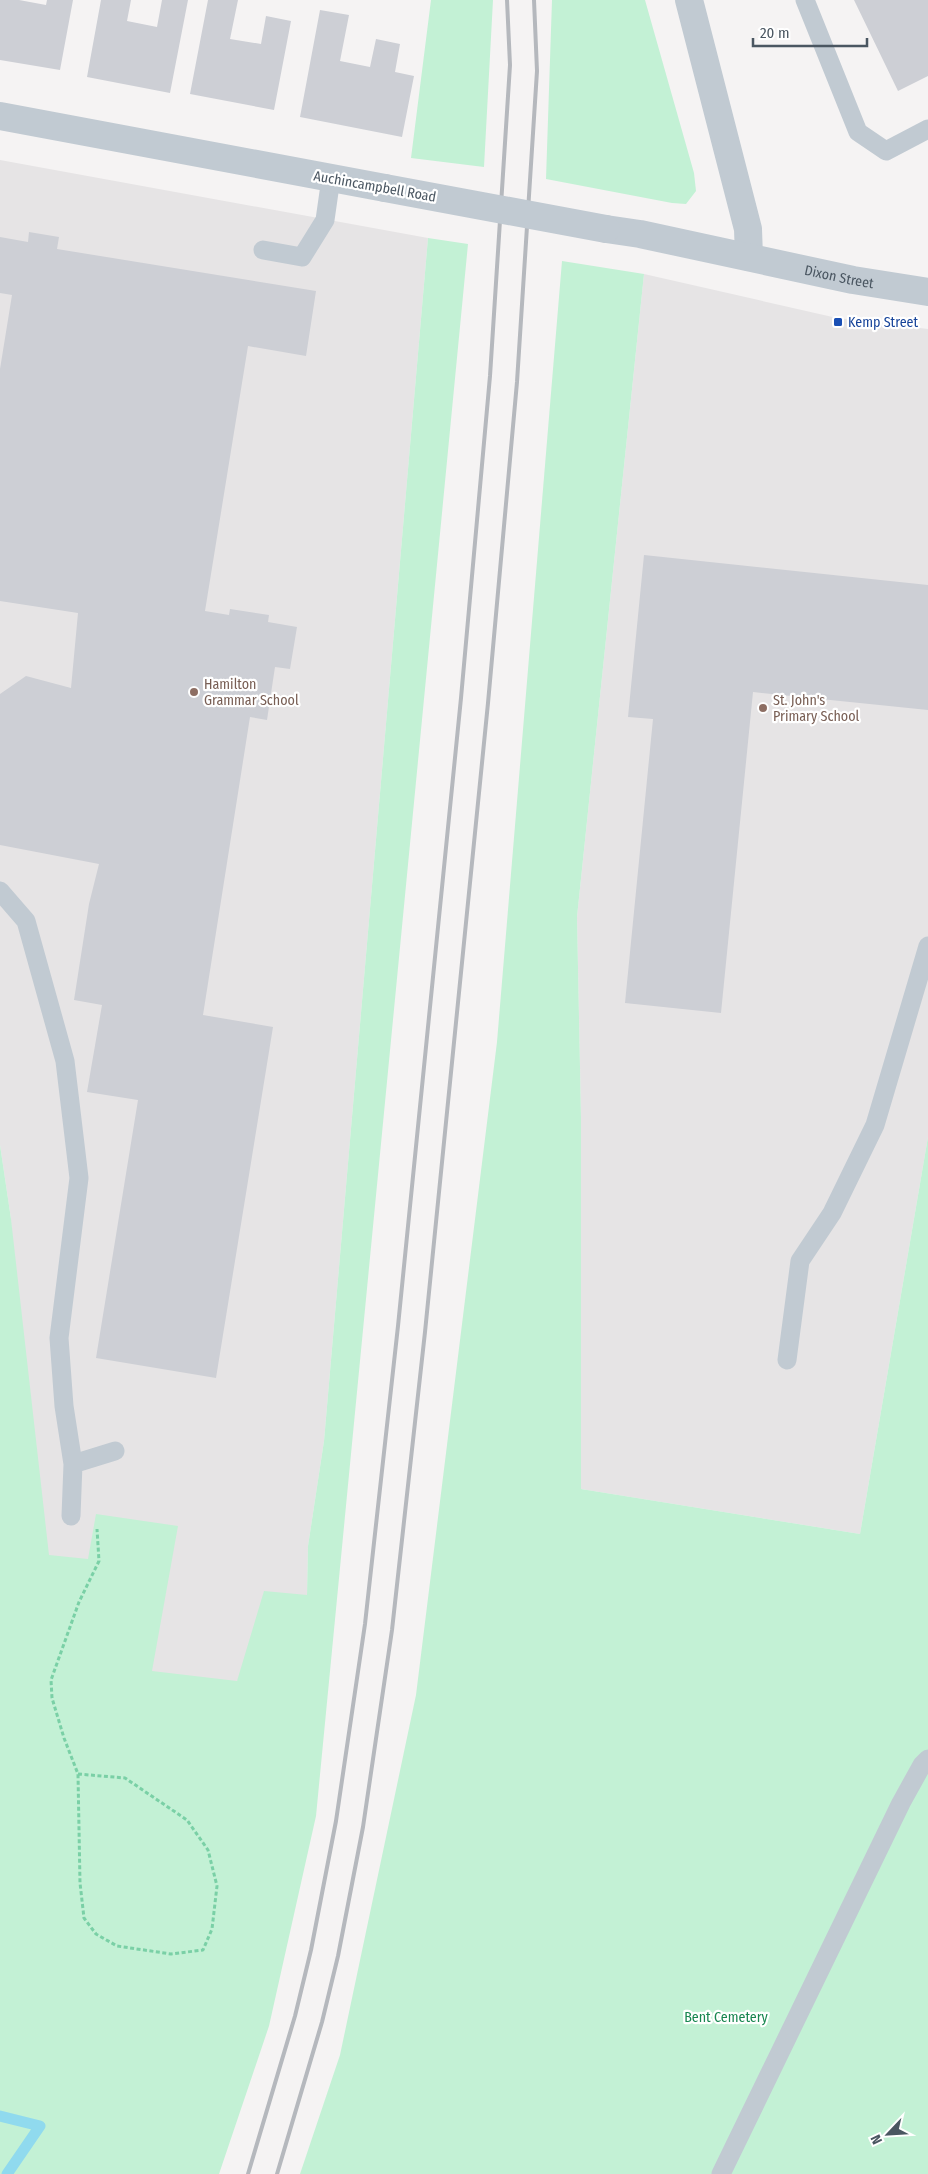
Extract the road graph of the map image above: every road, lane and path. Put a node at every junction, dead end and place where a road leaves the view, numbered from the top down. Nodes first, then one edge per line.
1 (689, 0) edge
2 (806, 0) edge
3 (0, 116) edge
4 (928, 129) edge
5 (332, 178) junction
6 (263, 250) dead end
7 (749, 258) junction
8 (928, 292) edge
9 (0, 891) edge
10 (928, 946) edge
11 (787, 1360) dead end
12 (115, 1451) dead end
13 (73, 1464) junction
14 (71, 1516) joint
15 (928, 1759) edge
16 (78, 1774) junction
17 (721, 2174) edge

1 - 7 street
2 - 4 lane
3 - 5 street, Auchincampbell Road
5 - 6 lane
5 - 7 street, Auchincampbell Road, bridge
7 - 8 street, Dixon Street
9 - 13 lane
10 - 11 lane
12 - 13 lane
13 - 14 lane
14 - 16 path
15 - 17 lane
16 - 16 path

